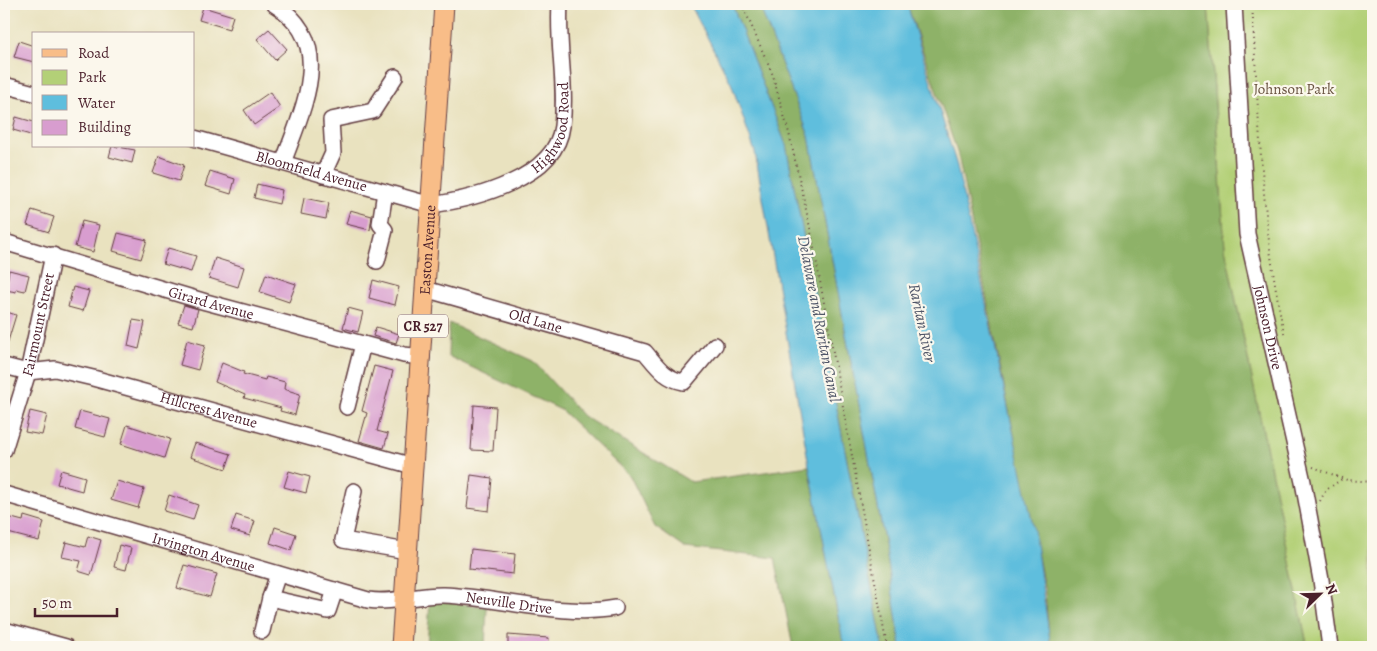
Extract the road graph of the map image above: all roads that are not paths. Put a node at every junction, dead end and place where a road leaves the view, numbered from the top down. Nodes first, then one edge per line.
1 (274, 4) edge
2 (444, 4) edge
3 (560, 4) edge
4 (1234, 4) edge
5 (394, 77) dead end
6 (4, 85) edge
7 (32, 93) edge
8 (195, 138) edge
9 (283, 163) junction
10 (323, 175) junction
11 (385, 192) junction
12 (430, 205) junction
13 (4, 242) edge
14 (53, 255) junction
15 (377, 262) dead end
16 (425, 289) junction
17 (363, 344) junction
18 (715, 345) dead end
19 (422, 357) junction
20 (4, 366) edge
21 (28, 372) junction
22 (346, 407) dead end
23 (4, 450) edge
24 (413, 466) junction
25 (354, 491) dead end
26 (4, 494) edge
27 (407, 551) junction
28 (278, 574) junction
29 (335, 590) junction
30 (270, 598) junction
31 (404, 600) junction
32 (615, 608) dead end
33 (4, 630) edge
34 (262, 631) dead end
35 (66, 647) edge
36 (401, 647) edge
37 (1330, 647) edge

1 - 9 street
2 - 12 main road, Easton Avenue / CR 527
3 - 12 street, Highwood Road
4 - 37 street, Johnson Drive
5 - 10 street
6 - 7 street
8 - 9 street, Bloomfield Avenue
9 - 10 street, Bloomfield Avenue
10 - 11 street, Bloomfield Avenue
11 - 12 street, Bloomfield Avenue
11 - 15 street
12 - 16 main road, Easton Avenue / CR 527
13 - 14 street, Girard Avenue
14 - 17 street, Girard Avenue
14 - 21 street, Fairmount Street
16 - 18 street, Old Lane
16 - 19 main road, Easton Avenue / CR 527
17 - 19 street, Girard Avenue
17 - 22 street
19 - 24 main road, Easton Avenue / CR 527
20 - 21 street, Hillcrest Avenue
21 - 23 street, Fairmount Street
21 - 24 street, Hillcrest Avenue
24 - 27 main road, Easton Avenue / CR 527
25 - 27 street
26 - 28 street, Irvington Avenue
27 - 31 main road, Easton Avenue / CR 527
28 - 29 street, Irvington Avenue
28 - 30 street
29 - 30 street
29 - 31 street, Irvington Avenue
30 - 34 street
31 - 32 street, Neuville Drive
31 - 36 main road, Easton Avenue / CR 527
33 - 35 street

